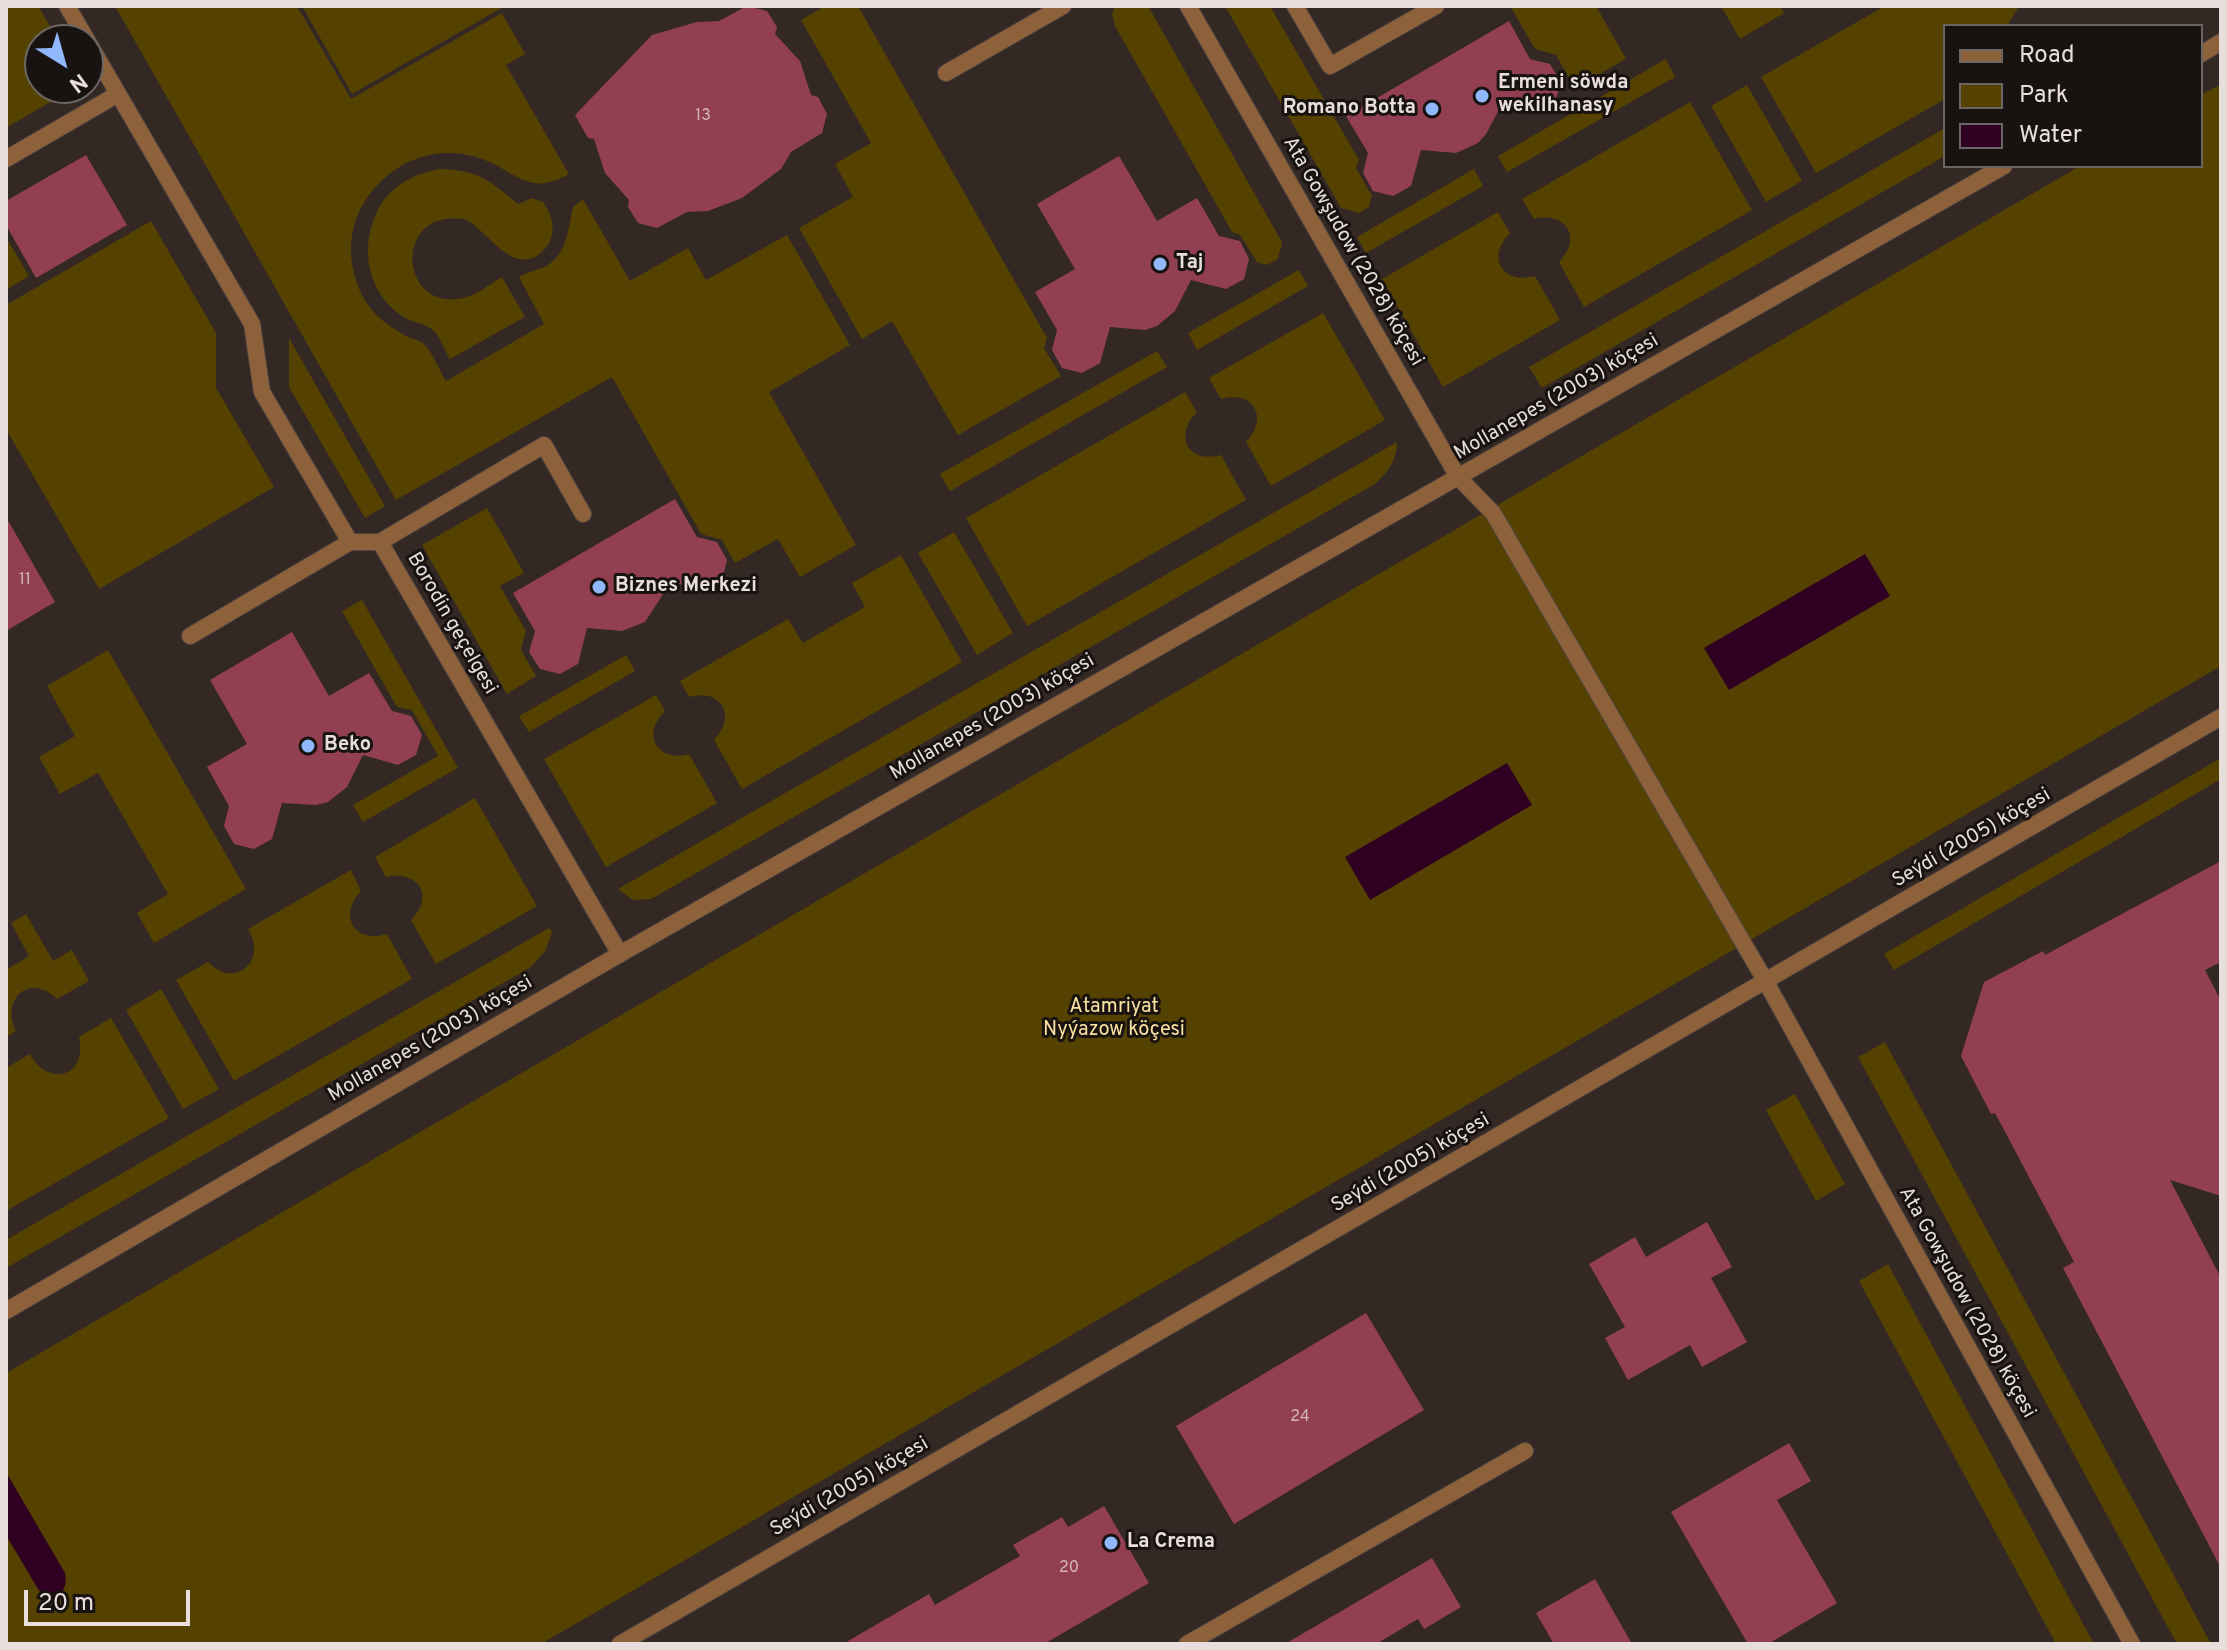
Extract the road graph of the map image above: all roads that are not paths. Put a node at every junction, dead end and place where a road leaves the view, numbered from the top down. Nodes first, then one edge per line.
1 (67, 6) edge
2 (1063, 6) edge
3 (1188, 6) edge
4 (1295, 6) edge
5 (1436, 6) edge
6 (77, 24) edge
7 (2221, 42) edge
8 (2203, 53) edge
9 (104, 70) edge
10 (946, 73) dead end
11 (118, 94) junction
12 (6, 159) edge
13 (2000, 168) edge
14 (1458, 477) junction
15 (583, 514) dead end
16 (350, 542) junction
17 (380, 542) junction
18 (190, 636) dead end
19 (2221, 717) edge
20 (620, 954) junction
21 (1766, 982) junction
22 (6, 1311) edge
23 (1525, 1451) dead end
24 (620, 1644) edge
25 (1187, 1644) edge
26 (2132, 1644) edge

1 - 6 street
2 - 10 street
3 - 14 street, Ata Gowşudow (2028) köçesi
4 - 5 street
7 - 8 street
9 - 11 street
11 - 12 street
11 - 16 street
13 - 14 street, Mollanepes (2003) köçesi
14 - 20 street, Mollanepes (2003) köçesi
14 - 21 street, Ata Gowşudow (2028) köçesi
15 - 17 street
16 - 17 street, Borodin geçelgesi
16 - 18 street
17 - 20 street, Borodin geçelgesi
19 - 21 street, Seýdi (2005) köçesi
20 - 22 street, Mollanepes (2003) köçesi
21 - 24 street, Seýdi (2005) köçesi
21 - 26 street, Ata Gowşudow (2028) köçesi
23 - 25 street

